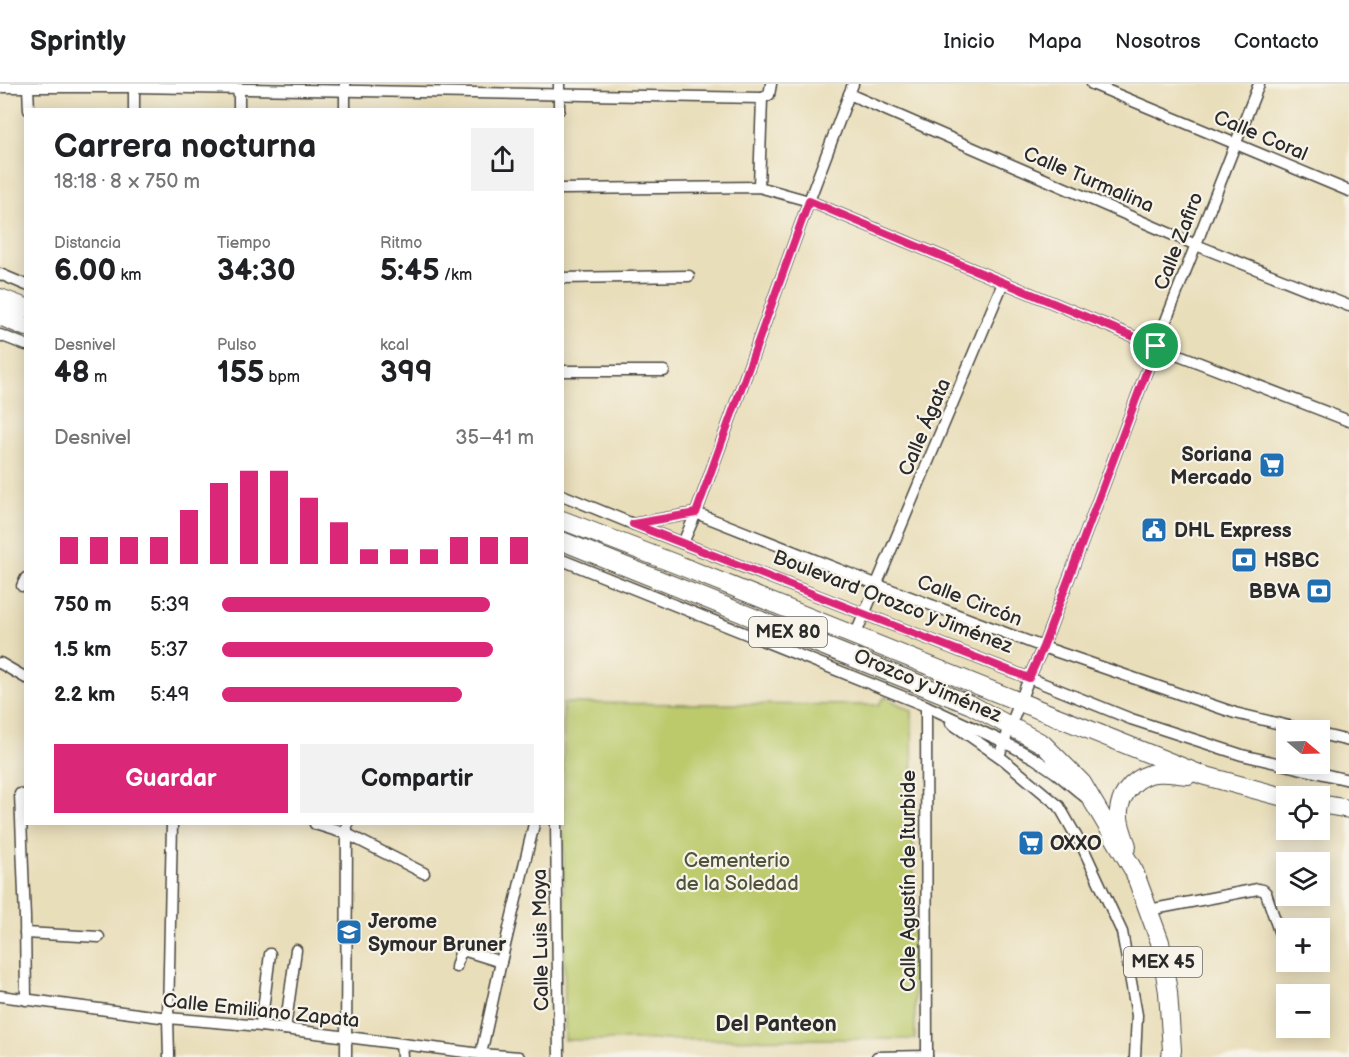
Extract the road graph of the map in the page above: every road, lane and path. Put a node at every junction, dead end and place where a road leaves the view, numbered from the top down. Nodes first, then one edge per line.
1 (771, 84) edge
2 (1092, 84) edge
3 (1259, 84) edge
4 (134, 86) edge
5 (0, 87) edge
6 (28, 87) junction
7 (345, 87) edge
8 (239, 89) junction
9 (559, 89) edge
10 (851, 89) edge
11 (764, 98) junction
12 (29, 108) edge
13 (134, 108) edge
14 (239, 108) edge
15 (345, 108) edge
16 (559, 108) edge
17 (1235, 144) junction
18 (759, 187) junction
19 (564, 189) edge
20 (1349, 191) edge
21 (809, 201) junction
22 (1196, 244) junction
23 (0, 274) edge
24 (689, 276) dead end
25 (564, 278) edge
26 (1003, 283) junction
27 (24, 284) edge
28 (0, 298) edge
29 (1349, 306) edge
30 (24, 307) edge
31 (0, 316) edge
32 (24, 326) edge
33 (0, 335) edge
34 (24, 344) edge
35 (1156, 346) junction
36 (564, 371) edge
37 (664, 371) dead end
38 (1349, 421) edge
39 (564, 496) edge
40 (696, 513) junction
41 (564, 521) edge
42 (633, 524) junction
43 (564, 542) edge
44 (683, 543) junction
45 (564, 561) edge
46 (878, 585) junction
47 (864, 614) junction
48 (855, 636) junction
49 (1043, 647) junction
50 (0, 663) edge
51 (24, 677) edge
52 (1029, 678) junction
53 (1020, 703) junction
54 (926, 706) junction
55 (1276, 723) edge
56 (1007, 734) junction
57 (1330, 736) edge
58 (1349, 741) edge
59 (999, 756) junction
60 (1202, 775) junction
61 (1349, 780) edge
62 (20, 794) dead end
63 (1276, 795) edge
64 (1330, 806) edge
65 (1349, 809) edge
66 (172, 825) edge
67 (321, 825) edge
68 (534, 825) edge
69 (556, 825) edge
70 (347, 829) edge
71 (1134, 871) junction
72 (424, 873) dead end
73 (1149, 910) junction
74 (1276, 923) edge
75 (25, 933) junction
76 (99, 937) dead end
77 (296, 950) dead end
78 (270, 954) dead end
79 (501, 962) junction
80 (456, 967) dead end
81 (0, 996) edge
82 (26, 1000) junction
83 (168, 1018) junction
84 (261, 1026) junction
85 (285, 1029) junction
86 (345, 1036) junction
87 (401, 1044) junction
88 (481, 1054) junction
89 (169, 1057) edge
90 (346, 1057) edge
91 (402, 1057) edge
92 (519, 1057) edge
93 (559, 1057) edge
94 (878, 1057) edge
95 (927, 1057) edge
96 (1135, 1057) edge
97 (1171, 1057) edge

1 - 11 street
2 - 17 street, Calle Coral
3 - 17 street, Calle Zafiro
4 - 6 street
4 - 8 street
4 - 13 street
5 - 6 street
6 - 12 street
7 - 8 street
7 - 9 street
7 - 15 street
8 - 14 street
9 - 11 street
9 - 16 street
10 - 21 street
10 - 22 street, Calle Turmalina
11 - 18 street
17 - 20 street, Calle Coral
17 - 22 street, Calle Zafiro
18 - 19 street
18 - 21 street
21 - 26 street
21 - 40 street
22 - 29 street, Calle Turmalina
22 - 35 street, Calle Zafiro
23 - 27 street
24 - 25 street
26 - 35 street
26 - 46 street, Calle Ágata
28 - 30 highway
31 - 32 highway
33 - 34 street
35 - 38 street
35 - 49 street, Calle Zafiro
36 - 37 street
39 - 42 street, Boulevard Orozco y Jiménez / MEX 80
40 - 42 street
40 - 44 street
40 - 46 street, Calle Circón
41 - 48 highway, Orozco y Jiménez / MEX 80
42 - 44 street, Boulevard Orozco y Jiménez / MEX 80
43 - 56 highway, Orozco y Jiménez / MEX 80
44 - 47 street, Boulevard Orozco y Jiménez / MEX 80
45 - 54 street, Orozco y Jiménez
46 - 47 street, Calle Ágata
46 - 49 street, Calle Circón
47 - 48 street, Calle Ágata
47 - 52 street, Boulevard Orozco y Jiménez / MEX 80
48 - 53 highway, Orozco y Jiménez / MEX 80
49 - 52 street, Calle Zafiro
49 - 55 street, Calle Circón
50 - 51 street
52 - 53 street, Calle Zafiro
52 - 61 street, Boulevard Orozco y Jiménez / MEX 80
53 - 56 street, Calle Zafiro
53 - 60 highway, MEX 80
54 - 56 street, Orozco y Jiménez
54 - 59 street
54 - 95 street, Calle Agustín de Iturbide
56 - 59 street, Calle Zafiro
56 - 71 highway, MEX 80
57 - 58 street
59 - 96 street
60 - 63 highway, MEX 45
60 - 71 highway, MEX 45
62 - 75 street
64 - 65 highway
66 - 83 street
67 - 70 street
68 - 79 street
69 - 93 street, Calle Luis Moya
70 - 72 street
70 - 86 street
71 - 73 highway, MEX 45
73 - 74 street
73 - 97 highway, MEX 45
75 - 76 street
75 - 82 street
77 - 85 street
78 - 84 street
79 - 80 street
79 - 88 street
81 - 82 street, Calle Emiliano Zapata
82 - 83 street, Calle Emiliano Zapata
83 - 84 street, Calle Emiliano Zapata
83 - 89 street
84 - 85 street, Calle Emiliano Zapata
85 - 86 street, Calle Emiliano Zapata
86 - 87 street, Calle Emiliano Zapata
86 - 90 street
87 - 88 street, Calle Emiliano Zapata
87 - 91 street
88 - 92 street, Calle Emiliano Zapata
94 - 95 street

